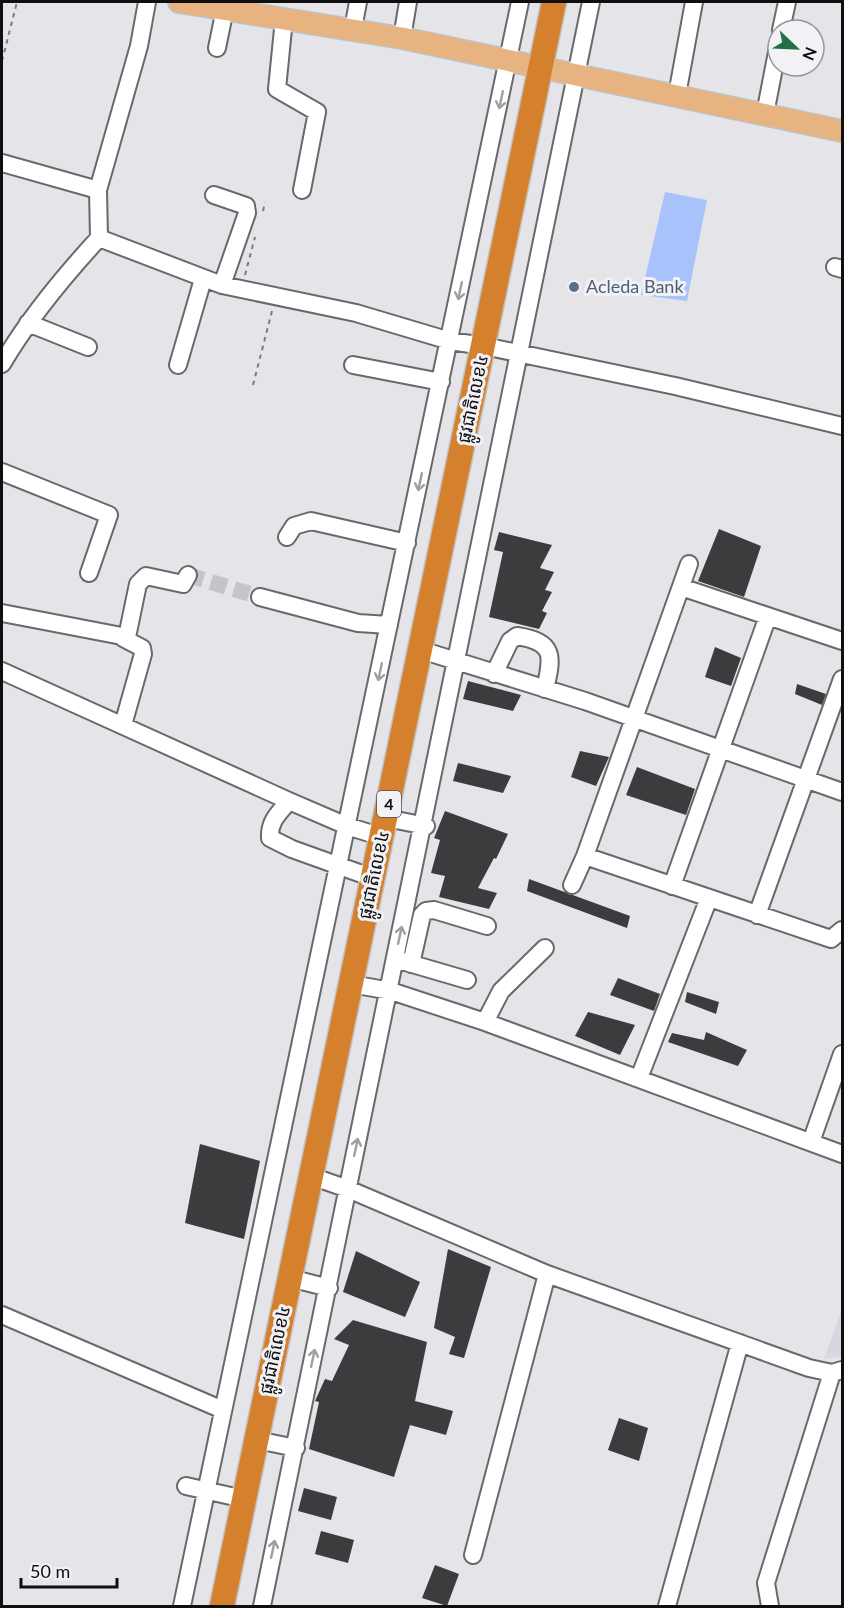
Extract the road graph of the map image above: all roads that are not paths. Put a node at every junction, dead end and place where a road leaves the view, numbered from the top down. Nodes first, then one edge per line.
1 (147, 2) edge
2 (179, 2) edge
3 (358, 2) edge
4 (408, 2) edge
5 (520, 2) edge
6 (554, 2) edge
7 (591, 2) edge
8 (694, 2) edge
9 (787, 2) edge
10 (225, 9) junction
11 (284, 18) junction
12 (784, 18) edge
13 (353, 29) junction
14 (402, 38) junction
15 (217, 48) dead end
16 (509, 62) junction
17 (542, 68) junction
18 (577, 75) junction
19 (772, 78) edge
20 (677, 95) junction
21 (765, 114) junction
22 (843, 131) edge
23 (2, 163) edge
24 (98, 190) junction
25 (302, 190) dead end
26 (214, 195) dead end
27 (99, 238) junction
28 (203, 279) junction
29 (222, 285) junction
30 (28, 323) junction
31 (450, 341) junction
32 (484, 346) junction
33 (88, 347) dead end
34 (520, 354) junction
35 (2, 364) edge
36 (178, 365) dead end
37 (353, 365) dead end
38 (441, 382) junction
39 (843, 426) edge
40 (2, 472) edge
41 (287, 537) dead end
42 (407, 543) junction
43 (689, 564) dead end
44 (89, 573) dead end
45 (188, 576) tunnel mouth
46 (681, 587) junction
47 (260, 597) tunnel mouth
48 (2, 613) edge
49 (768, 616) junction
50 (390, 626) junction
51 (123, 638) junction
52 (843, 641) edge
53 (421, 650) junction
54 (456, 662) junction
55 (2, 670) edge
56 (494, 674) junction
57 (843, 679) edge
58 (545, 689) junction
59 (634, 719) junction
60 (123, 725) junction
61 (721, 749) junction
62 (806, 779) junction
63 (843, 792) edge
64 (289, 801) junction
65 (347, 826) junction
66 (424, 826) junction
67 (384, 827) junction
68 (585, 856) junction
69 (339, 866) junction
70 (373, 878) junction
71 (572, 885) dead end
72 (672, 886) junction
73 (709, 898) junction
74 (757, 915) junction
75 (487, 926) dead end
76 (843, 930) edge
77 (545, 948) dead end
78 (403, 962) junction
79 (467, 980) dead end
80 (351, 984) junction
81 (388, 991) junction
82 (485, 1022) junction
83 (843, 1054) edge
84 (639, 1078) junction
85 (811, 1142) junction
86 (843, 1154) edge
87 (311, 1176) junction
88 (348, 1189) junction
89 (547, 1274) junction
90 (290, 1278) junction
91 (328, 1287) junction
92 (2, 1315) edge
93 (740, 1343) junction
94 (837, 1371) edge
95 (223, 1410) junction
96 (256, 1440) junction
97 (295, 1448) junction
98 (186, 1486) dead end
99 (206, 1491) junction
100 (244, 1499) junction
101 (473, 1555) dead end
102 (182, 1606) edge
103 (222, 1606) edge
104 (262, 1606) edge
105 (667, 1606) edge
106 (770, 1606) edge

1 - 24 street
2 - 10 main road
3 - 13 street
4 - 14 street
5 - 16 street
6 - 17 highway, ផ្លូវជាតិលេខ៤ / 4
7 - 18 street
8 - 20 street
9 - 12 street
10 - 11 main road
10 - 15 street
11 - 13 main road
11 - 25 street
13 - 14 main road
14 - 16 main road
16 - 17 main road
16 -> 31 street
17 - 18 main road
17 - 32 highway, ផ្លូវជាតិលេខ៤ / 4
18 - 20 main road
18 - 34 street
19 - 21 street
20 - 21 main road
21 - 22 main road
23 - 24 street
24 - 27 street
26 - 29 street
27 - 28 street
27 - 30 street
28 - 29 street
28 - 36 street
29 - 31 street
30 - 33 street
30 - 35 street
31 - 32 street
31 - 38 street
32 - 34 street
32 - 53 highway, ផ្លូវជាតិលេខ៤ / 4
34 - 39 street
34 - 54 street
37 - 38 street
38 -> 42 street
40 - 44 street
41 - 42 street
42 - 50 street
43 - 46 street
45 - 51 street
46 - 49 street
46 - 59 street
47 - 50 street
48 - 51 street
49 - 52 street
49 - 61 street
50 -> 65 street
51 - 60 street
53 - 54 street
53 - 67 highway, ផ្លូវជាតិលេខ៤ / 4
54 - 56 street
54 - 66 street
55 - 60 street
56 - 58 street
56 - 58 street
57 - 62 street
58 - 59 street
59 - 61 street
59 - 68 street
60 - 64 street
61 - 62 street
61 - 72 street
62 - 63 street
62 - 74 street
64 - 65 street
64 - 69 street
65 - 67 street
65 - 69 street
66 - 67 street
78 -> 66 street
67 - 70 highway, ផ្លូវជាតិលេខ៤ / 4
68 - 71 street
68 - 72 street
69 - 70 street
69 - 95 street
70 - 80 highway, ផ្លូវជាតិលេខ៤ / 4
72 - 73 street
73 - 74 street
73 - 84 street
74 - 76 street
75 - 78 street
77 - 82 street
78 - 79 street
78 - 81 street
80 - 81 street
80 - 87 highway, ផ្លូវជាតិលេខ៤ / 4
81 - 82 street
88 -> 81 street
82 - 84 street
83 - 85 street
84 - 85 street
85 - 86 street
87 - 88 street
87 - 90 highway, ផ្លូវជាតិលេខ៤ / 4
88 - 89 street
88 - 91 street
89 - 93 street
89 - 101 street
90 - 91 street
90 - 96 highway, ផ្លូវជាតិលេខ៤ / 4
97 -> 91 street
92 - 95 street
93 - 94 street
93 - 105 street
94 - 106 street
95 - 99 street
96 - 97 street
96 - 100 highway, ផ្លូវជាតិលេខ៤ / 4
104 -> 97 street
98 - 99 street
99 - 100 street
99 - 102 street
100 - 103 highway, ផ្លូវជាតិលេខ៤ / 4

